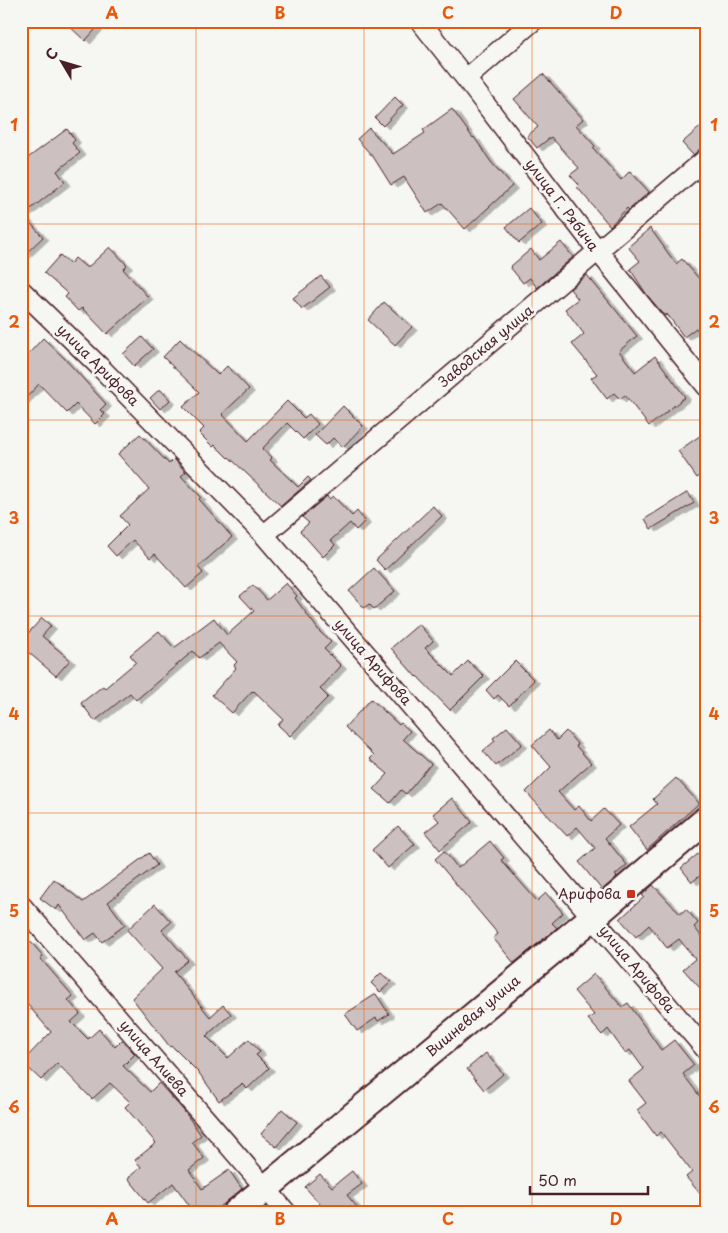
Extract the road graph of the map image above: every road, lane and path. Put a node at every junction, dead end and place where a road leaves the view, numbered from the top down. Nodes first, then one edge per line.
1 (420, 21) edge
2 (532, 21) edge
3 (466, 78) junction
4 (707, 158) edge
5 (598, 251) junction
6 (21, 290) edge
7 (707, 387) edge
8 (264, 535) junction
9 (707, 819) edge
10 (21, 905) edge
11 (593, 917) junction
12 (707, 1051) edge
13 (266, 1188) junction
14 (237, 1212) edge
15 (286, 1212) edge

1 - 3 street, улица Г. Рябича
2 - 3 street
3 - 5 street, улица Г. Рябича
4 - 5 street, Заводская улица
5 - 7 street, улица Г. Рябича
5 - 8 street, Заводская улица
6 - 8 street, улица Арифова
8 - 11 street, улица Арифова
9 - 11 street, Вишневая улица
10 - 13 street, улица Алиева
11 - 12 street, улица Арифова
11 - 13 street, Вишневая улица
13 - 14 street, Вишневая улица
13 - 15 street, улица Алиева

